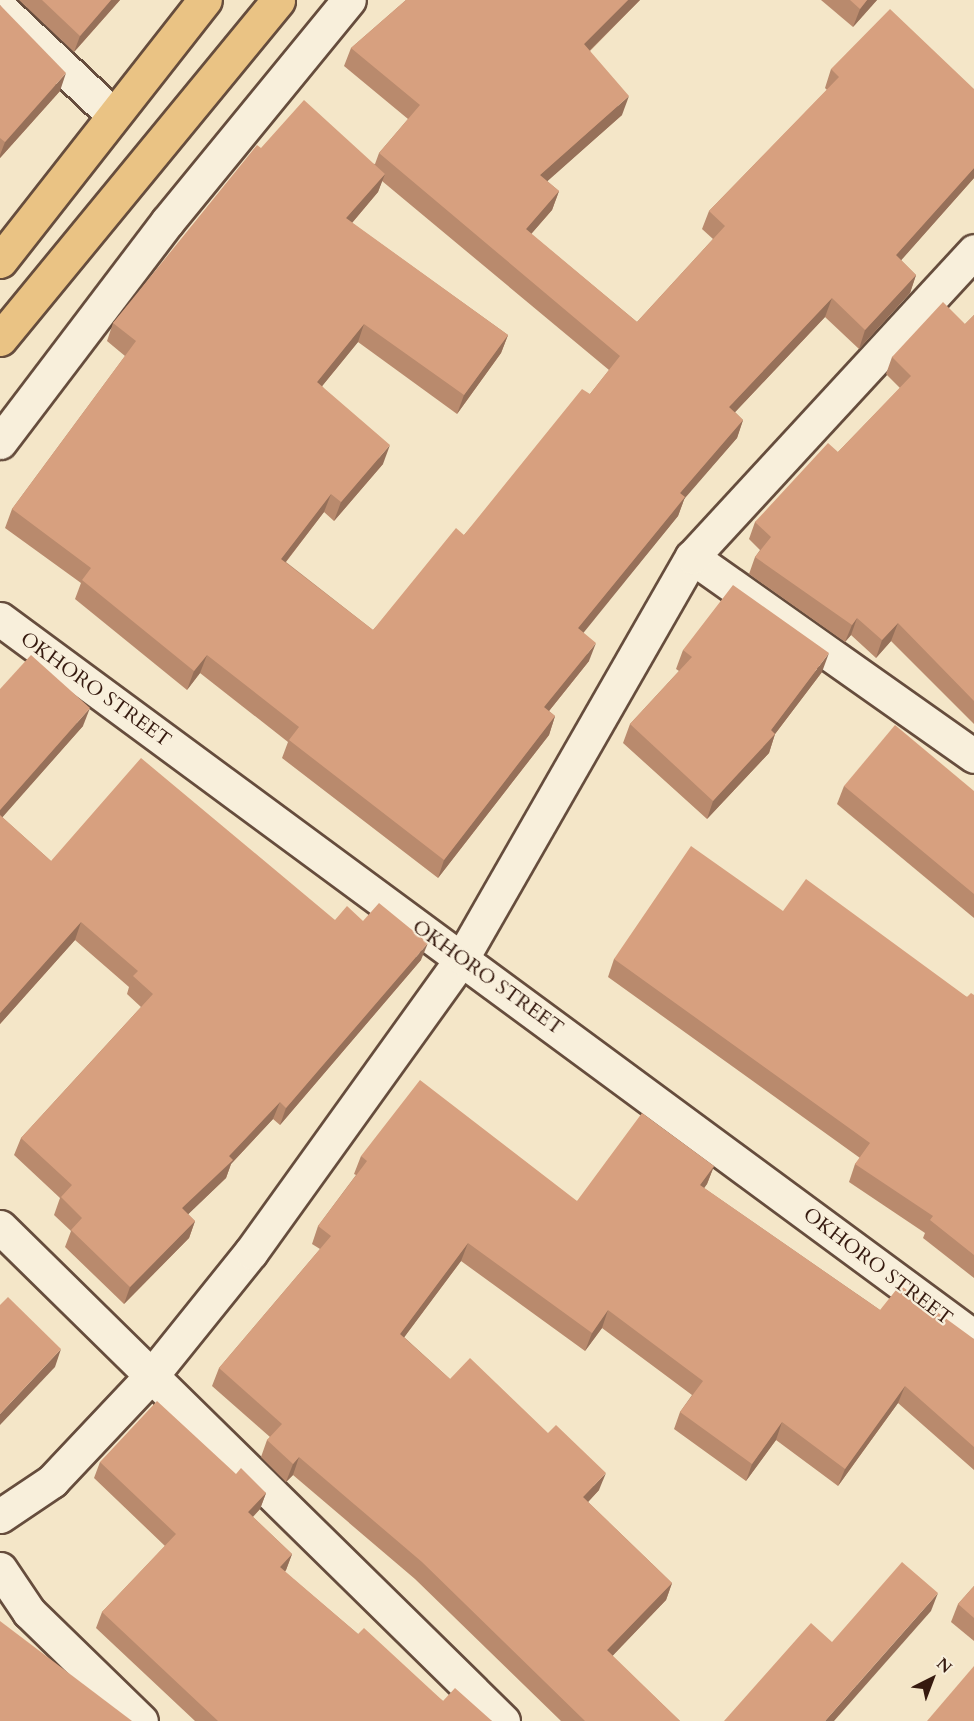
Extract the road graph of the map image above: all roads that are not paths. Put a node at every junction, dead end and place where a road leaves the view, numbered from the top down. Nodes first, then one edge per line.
1 (205, 0) edge
2 (278, 0) edge
3 (350, 0) edge
4 (0, 8) edge
5 (113, 115) junction
6 (974, 251) edge
7 (0, 261) edge
8 (0, 339) edge
9 (0, 442) edge
10 (692, 557) junction
11 (0, 619) edge
12 (974, 756) edge
13 (462, 958) junction
14 (0, 1227) edge
15 (974, 1337) edge
16 (152, 1375) junction
17 (0, 1516) edge
18 (0, 1569) edge
19 (141, 1721) edge
20 (503, 1721) edge

1 - 5 highway
2 - 8 highway
3 - 9 street
4 - 5 street
5 - 7 highway
6 - 10 street
10 - 12 street
10 - 13 street
11 - 13 street, OKHORO STREET
13 - 15 street, OKHORO STREET
13 - 16 street
14 - 16 street
16 - 17 street
16 - 20 street
18 - 19 street

